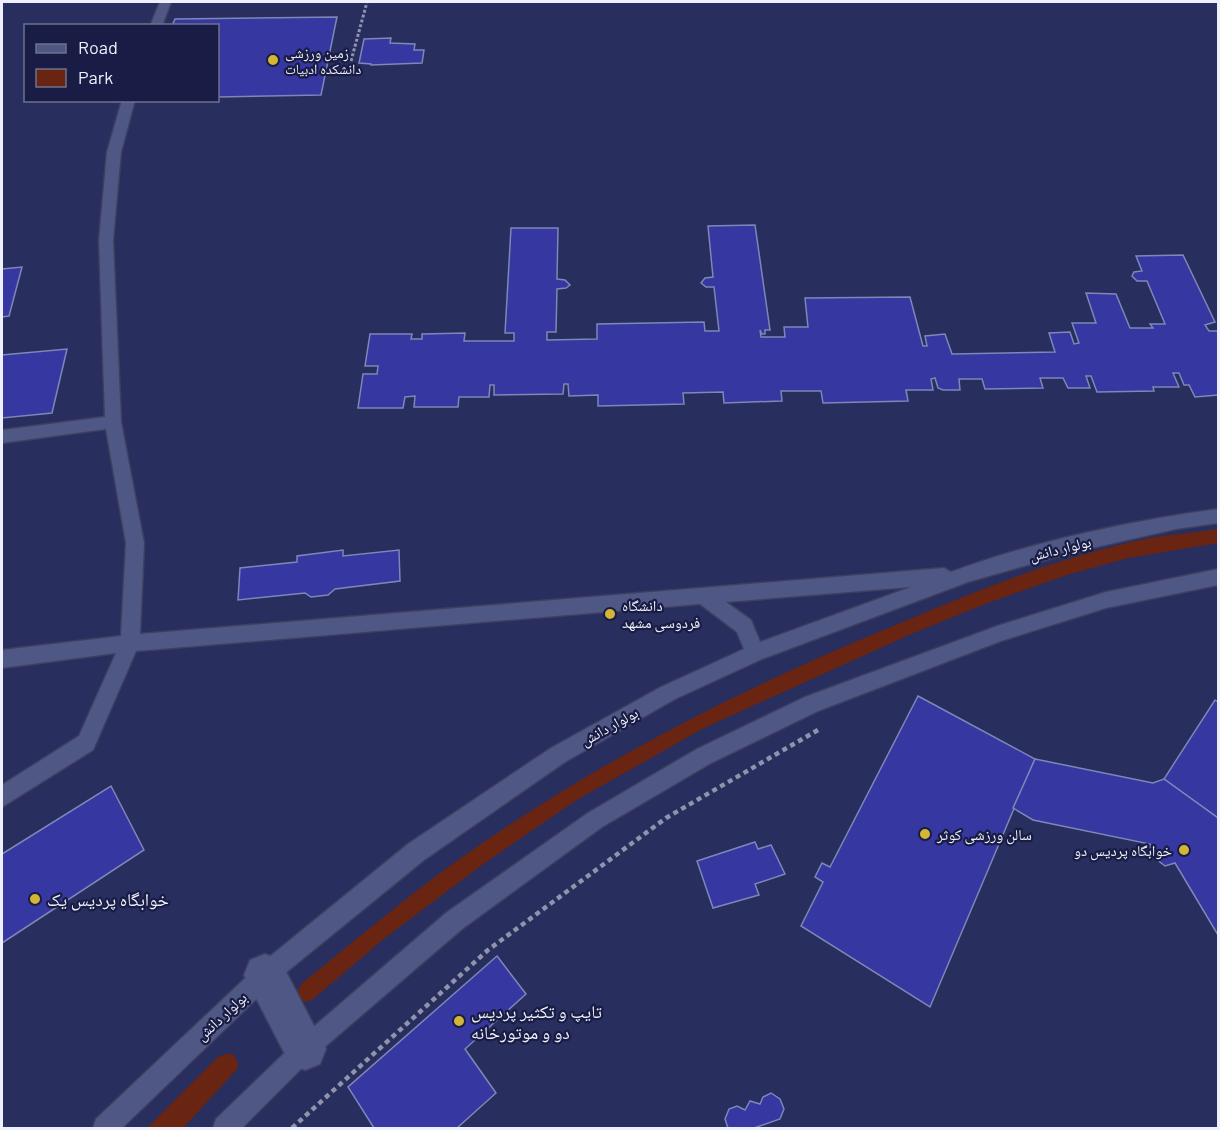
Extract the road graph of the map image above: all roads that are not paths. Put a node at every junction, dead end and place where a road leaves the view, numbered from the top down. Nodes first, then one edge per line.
1 (165, 2) edge
2 (157, 24) edge
3 (128, 102) edge
4 (113, 422) junction
5 (2, 436) edge
6 (1218, 516) edge
7 (967, 573) junction
8 (1218, 577) edge
9 (705, 597) junction
10 (130, 644) junction
11 (755, 653) junction
12 (2, 659) edge
13 (2, 797) edge
14 (265, 975) junction
15 (305, 1049) junction
16 (105, 1128) edge
17 (225, 1128) edge

1 - 2 lane
3 - 4 lane
4 - 5 lane
4 - 10 lane
6 - 7 lane, بولوار دانش
7 - 9 lane
7 - 11 lane, بولوار دانش
8 - 15 lane
9 - 10 lane
9 - 11 lane
10 - 12 lane
10 - 13 lane
11 - 14 lane, بولوار دانش
14 - 15 street
14 - 16 lane, بولوار دانش
15 - 17 lane

